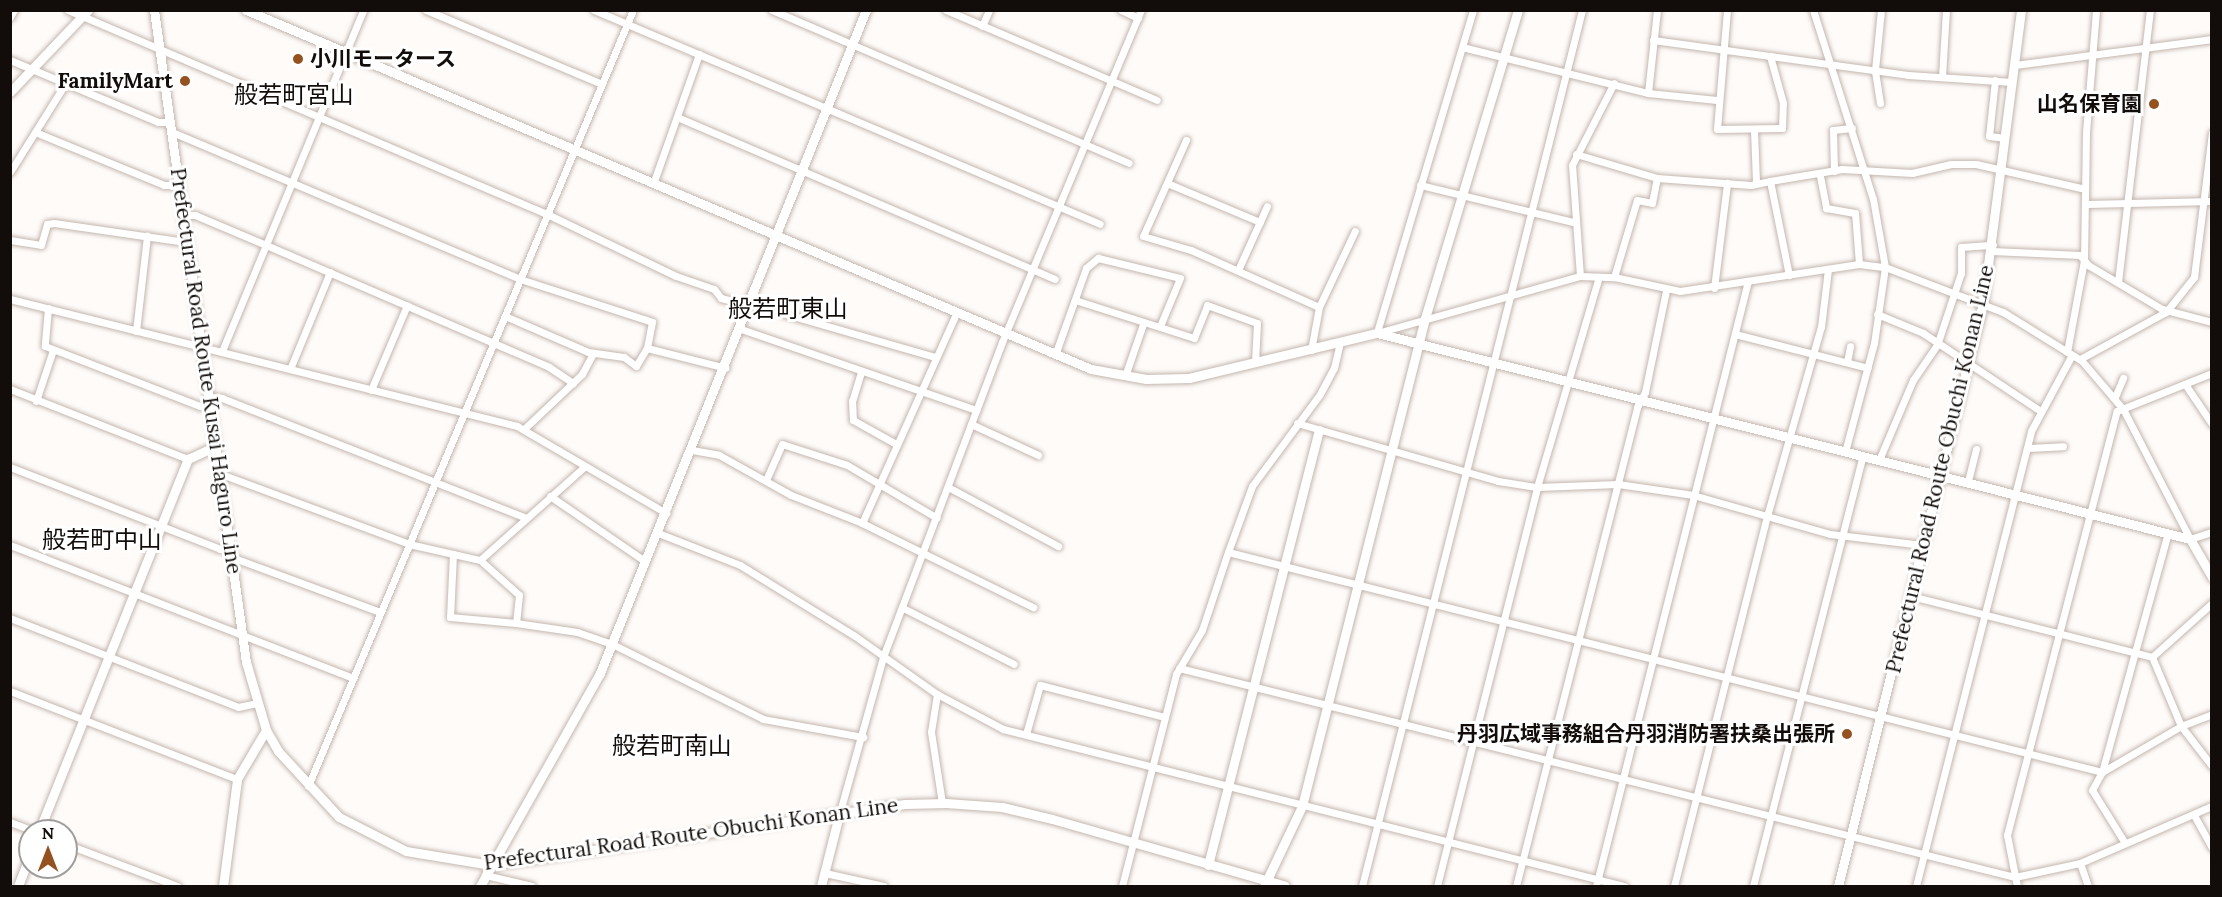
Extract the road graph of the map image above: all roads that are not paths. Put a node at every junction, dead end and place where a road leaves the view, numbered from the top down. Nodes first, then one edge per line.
1 (14, 10) edge
2 (68, 10) edge
3 (154, 10) edge
4 (246, 10) edge
5 (363, 10) edge
6 (426, 10) edge
7 (594, 10) edge
8 (633, 10) edge
9 (772, 10) edge
10 (866, 10) edge
11 (946, 10) edge
12 (989, 10) edge
13 (1121, 10) edge
14 (1473, 10) edge
15 (1518, 10) edge
16 (1582, 10) edge
17 (1657, 10) edge
18 (1727, 10) edge
19 (1813, 10) edge
20 (1881, 10) edge
21 (1946, 10) edge
22 (2021, 10) edge
23 (2096, 10) edge
24 (2150, 10) edge
25 (85, 13) edge
26 (1139, 14) edge
27 (10, 17) edge
28 (627, 24) junction
29 (982, 26) junction
30 (2211, 39) edge
31 (1653, 40) junction
32 (852, 45) junction
33 (1462, 47) junction
34 (2145, 48) junction
35 (1723, 49) junction
36 (160, 50) junction
37 (345, 53) junction
38 (699, 54) junction
39 (1770, 56) junction
40 (2091, 56) junction
41 (1504, 58) junction
42 (10, 60) edge
43 (1829, 64) junction
44 (2015, 65) junction
45 (33, 69) junction
46 (1875, 69) junction
47 (1566, 72) junction
48 (1942, 77) junction
49 (1111, 80) junction
50 (1995, 80) junction
51 (2012, 82) junction
52 (1614, 83) junction
53 (65, 84) junction
54 (602, 84) junction
55 (10, 93) edge
56 (1648, 93) junction
57 (1157, 100) dead end
58 (1717, 100) junction
59 (1880, 103) dead end
60 (828, 108) junction
61 (319, 117) junction
62 (677, 117) junction
63 (170, 122) junction
64 (1852, 128) junction
65 (1754, 130) junction
66 (35, 132) junction
67 (172, 132) junction
68 (2211, 133) edge
69 (2005, 138) junction
70 (1186, 140) dead end
71 (1085, 144) junction
72 (573, 150) junction
73 (1576, 154) junction
74 (14, 160) edge
75 (1129, 163) dead end
76 (2002, 168) junction
77 (803, 171) junction
78 (1834, 171) junction
79 (10, 172) edge
80 (1864, 172) junction
81 (1820, 176) junction
82 (1657, 178) junction
83 (293, 180) junction
84 (1770, 181) junction
85 (1756, 182) junction
86 (1167, 183) junction
87 (1727, 183) junction
88 (653, 184) junction
89 (179, 185) junction
90 (1420, 185) junction
91 (2085, 189) junction
92 (1461, 197) junction
93 (2207, 201) edge
94 (1058, 204) junction
95 (2087, 204) junction
96 (2127, 204) junction
97 (1267, 206) dead end
98 (1532, 213) junction
99 (547, 214) junction
100 (183, 215) junction
101 (1260, 222) junction
102 (1573, 222) junction
103 (1100, 224) dead end
104 (1355, 231) dead end
105 (147, 236) junction
106 (777, 237) junction
107 (10, 240) edge
108 (186, 242) junction
109 (266, 245) junction
110 (1992, 248) junction
111 (2084, 260) junction
112 (1859, 264) junction
113 (1886, 267) junction
114 (1032, 268) junction
115 (1828, 269) junction
116 (1238, 270) junction
117 (330, 272) junction
118 (1789, 275) junction
119 (1580, 276) junction
120 (1599, 277) junction
121 (1614, 277) junction
122 (520, 279) junction
123 (1055, 279) dead end
124 (1748, 281) junction
125 (2118, 282) junction
126 (1714, 288) junction
127 (1666, 291) junction
128 (1956, 292) junction
129 (1512, 294) junction
130 (10, 299) edge
131 (1075, 300) junction
132 (1983, 303) junction
133 (406, 305) junction
134 (750, 305) junction
135 (1319, 307) junction
136 (48, 308) junction
137 (2166, 312) junction
138 (956, 314) junction
139 (1877, 314) junction
140 (505, 316) junction
141 (1425, 318) junction
142 (2211, 322) edge
143 (1143, 324) junction
144 (1160, 326) junction
145 (741, 329) junction
146 (136, 331) junction
147 (1377, 333) junction
148 (1005, 334) junction
149 (1735, 334) junction
150 (493, 343) junction
151 (1340, 343) junction
152 (1418, 345) junction
153 (1937, 345) junction
154 (1850, 346) dead end
155 (202, 347) junction
156 (647, 348) junction
157 (53, 350) junction
158 (1311, 350) junction
159 (222, 351) junction
160 (1812, 352) junction
161 (593, 353) junction
162 (2069, 354) junction
163 (1055, 355) junction
164 (935, 357) junction
165 (2080, 359) junction
166 (1847, 362) junction
167 (1255, 363) junction
168 (1495, 364) junction
169 (1969, 367) junction
170 (726, 368) junction
171 (1868, 368) junction
172 (290, 369) junction
173 (861, 372) junction
174 (2211, 374) edge
175 (1125, 376) junction
176 (2123, 378) dead end
177 (1566, 381) junction
178 (573, 383) junction
179 (2185, 384) junction
180 (10, 389) edge
181 (371, 390) junction
182 (920, 390) junction
183 (2115, 397) junction
184 (1641, 399) junction
185 (36, 401) junction
186 (209, 402) junction
187 (2123, 409) junction
188 (976, 410) junction
189 (2039, 410) junction
190 (464, 412) junction
191 (1713, 417) junction
192 (1297, 423) junction
193 (2211, 423) edge
194 (971, 424) junction
195 (524, 429) junction
196 (1319, 430) junction
197 (1787, 437) junction
198 (896, 444) junction
199 (216, 446) junction
200 (2063, 446) dead end
201 (2028, 448) junction
202 (1976, 449) dead end
203 (692, 450) junction
204 (1393, 451) junction
205 (1845, 452) junction
206 (1038, 455) dead end
207 (1863, 456) junction
208 (188, 459) junction
209 (1879, 460) junction
210 (10, 467) edge
211 (584, 467) junction
212 (221, 474) junction
213 (1466, 475) junction
214 (1942, 475) junction
215 (766, 480) junction
216 (1968, 481) junction
217 (435, 483) junction
218 (1618, 484) junction
219 (881, 485) junction
220 (948, 488) junction
221 (1537, 488) junction
222 (2017, 492) junction
223 (1693, 495) junction
224 (550, 496) junction
225 (666, 513) junction
226 (2091, 513) junction
227 (1767, 516) junction
228 (524, 517) junction
229 (937, 518) junction
230 (862, 523) junction
231 (160, 526) junction
232 (2211, 532) edge
233 (658, 533) junction
234 (2168, 533) junction
235 (1842, 536) junction
236 (2190, 539) junction
237 (409, 544) junction
238 (10, 545) edge
239 (1922, 545) junction
240 (1058, 546) dead end
241 (1228, 552) junction
242 (233, 553) junction
243 (453, 554) junction
244 (923, 554) junction
245 (480, 560) junction
246 (646, 562) junction
247 (1284, 566) junction
248 (2211, 577) edge
249 (1358, 585) junction
250 (134, 593) junction
251 (1911, 596) junction
252 (1434, 603) junction
253 (2211, 603) edge
254 (1033, 607) dead end
255 (903, 608) junction
256 (380, 612) junction
257 (1986, 615) junction
258 (10, 618) edge
259 (1503, 621) junction
260 (516, 623) junction
261 (242, 634) junction
262 (2059, 634) junction
263 (1578, 640) junction
264 (612, 644) junction
265 (2134, 653) junction
266 (110, 656) junction
267 (884, 657) junction
268 (2152, 657) junction
269 (1653, 659) junction
270 (1014, 664) dead end
271 (1179, 668) junction
272 (353, 678) junction
273 (1727, 678) junction
274 (1253, 687) junction
275 (10, 691) edge
276 (937, 694) junction
277 (1802, 696) junction
278 (257, 703) junction
279 (1328, 706) junction
280 (2211, 714) edge
281 (1166, 717) junction
282 (1880, 717) junction
283 (84, 720) junction
284 (1404, 724) junction
285 (2181, 726) junction
286 (266, 730) junction
287 (1026, 735) junction
288 (1955, 735) junction
289 (863, 738) junction
290 (1473, 742) junction
291 (2030, 754) junction
292 (1548, 760) junction
293 (2211, 766) edge
294 (1153, 768) junction
295 (2102, 772) junction
296 (237, 779) junction
297 (1621, 780) junction
298 (307, 786) junction
299 (1227, 787) junction
300 (1697, 797) junction
301 (942, 803) junction
302 (1302, 806) junction
303 (2211, 807) edge
304 (839, 815) junction
305 (1769, 816) junction
306 (2195, 817) junction
307 (44, 819) edge
308 (1378, 826) junction
309 (1851, 836) junction
310 (1132, 841) junction
311 (1449, 843) junction
312 (2125, 843) junction
313 (2211, 848) edge
314 (78, 849) edge
315 (1924, 854) junction
316 (1522, 861) junction
317 (2080, 862) junction
318 (491, 865) junction
319 (1208, 865) junction
320 (825, 873) junction
321 (485, 875) junction
322 (2015, 877) junction
323 (1597, 883) edge
324 (1265, 884) edge
325 (177, 886) edge
326 (223, 886) edge
327 (480, 886) edge
328 (532, 886) edge
329 (821, 886) edge
330 (884, 886) edge
331 (1122, 886) edge
332 (1285, 886) edge
333 (1362, 886) edge
334 (1437, 886) edge
335 (1516, 886) edge
336 (1624, 886) edge
337 (1674, 886) edge
338 (1753, 886) edge
339 (1838, 886) edge
340 (1916, 886) edge
341 (2017, 886) edge
342 (2088, 886) edge

1 - 27 street
2 - 25 street
3 - 36 street, Prefectural Road Route Kusai Haguro Line
4 - 37 street
5 - 37 street
6 - 54 street
7 - 28 street
8 - 28 street
9 - 32 street
10 - 32 street
11 - 29 street
12 - 29 street
13 - 26 street
14 - 33 street
15 - 41 street
16 - 47 street
17 - 31 street
18 - 35 street
19 - 43 street
20 - 46 street
21 - 48 street
22 - 44 street, Prefectural Road Route Obuchi Konan Line
23 - 40 street
24 - 34 street
25 - 36 street
25 - 45 street
26 - 49 street
28 - 38 street
28 - 54 street
29 - 49 street
30 - 34 street
31 - 35 street
31 - 56 street
32 - 60 street
32 - 71 street
33 - 41 street
33 - 90 street
34 - 40 street
34 - 96 street
35 - 39 street
35 - 58 street
36 - 61 street
36 - 63 street, Prefectural Road Route Kusai Haguro Line
37 - 61 street
37 - 72 street
38 - 60 street
38 - 62 street
39 - 43 street
39 - 65 street
40 - 44 street
40 - 91 street
41 - 47 street
41 - 92 street
42 - 45 street
43 - 46 street
43 - 64 street
44 - 51 street, Prefectural Road Route Obuchi Konan Line
45 - 53 street
45 - 55 street
46 - 48 street
46 - 59 street
47 - 52 street
47 - 98 street
48 - 50 street
49 - 57 street
49 - 71 street
50 - 51 street
50 - 69 street
51 - 69 street, Prefectural Road Route Obuchi Konan Line
52 - 56 street
52 - 73 street
53 - 63 street
53 - 66 street
54 - 72 street
56 - 58 street
58 - 65 street
60 - 77 street
60 - 94 street
61 - 83 street
61 - 99 street
62 - 77 street
62 - 88 street
63 - 67 street, Prefectural Road Route Kusai Haguro Line
64 - 78 street
64 - 80 street
65 - 85 street
66 - 74 street
66 - 89 street
67 - 83 street
67 - 89 street, Prefectural Road Route Kusai Haguro Line
68 - 93 street
69 - 76 street, Prefectural Road Route Obuchi Konan Line
70 - 86 street
71 - 75 street
71 - 94 street
72 - 88 street
72 - 99 street
73 - 82 street
73 - 102 street
74 - 79 street
76 - 80 street
76 - 91 street
76 - 110 street, Prefectural Road Route Obuchi Konan Line
77 - 106 street
77 - 114 street
78 - 80 street
78 - 81 street
80 - 113 street
81 - 84 street
81 - 112 street
82 - 87 street
82 - 121 street
83 - 109 street
83 - 122 street
84 - 85 street
84 - 118 street
85 - 87 street
86 - 101 street
86 - 116 street
87 - 126 street
88 - 106 street
89 - 100 street, Prefectural Road Route Kusai Haguro Line
90 - 92 street
90 - 147 street
91 - 95 street
92 - 98 street
92 - 141 street
93 - 96 street
93 - 137 street
94 - 103 street
94 - 114 street
95 - 96 street
95 - 111 street
96 - 125 street
97 - 101 street
98 - 102 street
98 - 129 street
99 - 122 street
99 - 134 street
100 - 108 street, Prefectural Road Route Kusai Haguro Line
100 - 109 street
101 - 116 street
102 - 119 street
104 - 135 street
105 - 107 street
105 - 108 street
105 - 146 street
106 - 134 street
106 - 138 street
108 - 155 street, Prefectural Road Route Kusai Haguro Line
109 - 117 street
109 - 159 street
110 - 111 street
110 - 128 street
110 - 132 street, Prefectural Road Route Obuchi Konan Line
111 - 125 street
111 - 162 street
112 - 113 street
112 - 115 street
113 - 128 street
113 - 139 street
114 - 123 street
114 - 148 street
115 - 118 street
115 - 160 street
116 - 135 street
117 - 133 street
117 - 172 street
118 - 124 street
119 - 120 street
119 - 129 street
120 - 121 street
120 - 177 street
121 - 127 street
122 - 140 street
122 - 156 street
124 - 126 street
124 - 149 street
125 - 137 street
126 - 127 street
127 - 184 street
128 - 132 street
128 - 153 street
129 - 141 street
129 - 168 street
130 - 136 street
131 - 143 street
131 - 144 street
131 - 163 street
132 - 162 street
132 - 169 street, Prefectural Road Route Obuchi Konan Line
133 - 150 street
133 - 181 street
134 - 145 street
134 - 164 street
135 - 158 street
136 - 146 street
136 - 157 street
137 - 142 street
137 - 165 street
138 - 148 street
138 - 164 street
139 - 153 street
139 - 171 street
140 - 150 street
140 - 161 street
141 - 147 street
141 - 152 street
143 - 144 street
143 - 175 street
144 - 167 street
145 - 170 street
145 - 173 street
146 - 155 street
147 - 151 street
147 - 152 street
148 - 163 street
148 - 188 street
149 - 160 street
149 - 191 street
150 - 178 street
150 - 190 street
151 - 158 street
151 - 192 street
152 - 168 street
152 - 204 street
153 - 169 street
153 - 209 street
154 - 166 street
155 - 159 street
155 - 186 street, Prefectural Road Route Kusai Haguro Line
156 - 161 street
156 - 170 street
157 - 185 street
157 - 186 street
158 - 167 street
159 - 172 street
160 - 166 street
160 - 197 street
161 - 178 street
162 - 165 street
162 - 189 street
163 - 175 street
164 - 182 street
165 - 183 street
166 - 171 street
167 - 175 street
168 - 177 street
168 - 213 street
169 - 189 street
169 - 214 street, Prefectural Road Route Obuchi Konan Line
170 - 203 street
171 - 205 street
172 - 181 street
173 - 182 street
173 - 198 street
174 - 179 street
176 - 183 street
177 - 184 street
177 - 221 street
178 - 195 street
179 - 187 street
179 - 193 street
180 - 185 street
181 - 190 street
182 - 188 street
182 - 198 street
183 - 187 street
184 - 191 street
184 - 218 street
185 - 208 street
186 - 199 street, Prefectural Road Route Kusai Haguro Line
186 - 217 street
187 - 226 street
187 - 236 street
188 - 194 street
189 - 201 street
190 - 195 street
190 - 217 street
191 - 197 street
191 - 223 street
192 - 196 street
192 - 241 street
194 - 206 street
194 - 220 street
195 - 211 street
196 - 204 street
196 - 247 street
197 - 205 street
197 - 227 street
198 - 219 street
199 - 208 street
199 - 212 street, Prefectural Road Route Kusai Haguro Line
200 - 201 street
201 - 222 street
202 - 216 street
203 - 215 street
203 - 225 street
204 - 213 street
204 - 249 street
205 - 207 street
207 - 209 street
207 - 235 street
208 - 231 street
209 - 214 street
210 - 231 street
211 - 224 street
211 - 225 street
212 - 237 street
212 - 242 street, Prefectural Road Route Kusai Haguro Line
213 - 221 street
213 - 252 street
214 - 216 street
214 - 239 street, Prefectural Road Route Obuchi Konan Line
215 - 219 street
215 - 230 street
216 - 222 street
217 - 228 street
217 - 237 street
218 - 221 street
218 - 223 street
218 - 263 street
219 - 229 street
219 - 230 street
220 - 229 street
220 - 240 street
221 - 259 street
222 - 226 street
222 - 257 street
223 - 227 street
223 - 269 street
224 - 228 street
224 - 246 street
225 - 233 street
226 - 234 street
226 - 262 street
227 - 235 street
227 - 273 street
228 - 245 street
229 - 244 street
230 - 244 street
231 - 242 street
231 - 250 street
232 - 236 street
233 - 246 street
233 - 267 street
234 - 236 street
234 - 265 street
235 - 239 street
235 - 277 street
236 - 248 street
237 - 243 street
237 - 256 street
238 - 250 street
239 - 251 street, Prefectural Road Route Obuchi Konan Line
241 - 247 street
241 - 271 street
242 - 256 street
242 - 261 street, Prefectural Road Route Kusai Haguro Line
243 - 245 street
243 - 260 street
244 - 254 street
244 - 255 street
245 - 260 street
246 - 264 street
247 - 249 street
247 - 274 street
249 - 252 street
249 - 279 street
250 - 261 street
250 - 266 street
251 - 257 street
251 - 282 street, Prefectural Road Route Obuchi Konan Line
252 - 259 street
252 - 284 street
253 - 268 street
255 - 267 street
255 - 270 street
256 - 272 street
257 - 262 street
257 - 288 street
258 - 266 street
259 - 263 street
259 - 290 street
260 - 264 street
261 - 272 street
261 - 278 street, Prefectural Road Route Kusai Haguro Line
262 - 265 street
262 - 291 street
263 - 269 street
263 - 292 street
264 - 289 street
264 - 318 street
265 - 268 street
265 - 295 street
266 - 278 street
266 - 283 street
267 - 276 street
267 - 289 street
268 - 285 street
269 - 273 street
269 - 297 street
271 - 274 street
271 - 281 street
272 - 298 street
273 - 277 street
273 - 300 street
274 - 279 street
274 - 299 street
275 - 283 street
276 - 287 street
276 - 301 street
277 - 282 street
277 - 305 street
278 - 286 street, Prefectural Road Route Kusai Haguro Line
279 - 284 street
279 - 302 street
280 - 285 street
281 - 287 street
281 - 294 street
282 - 288 street
282 - 309 street, Prefectural Road Route Obuchi Konan Line
283 - 296 street
283 - 307 street
284 - 290 street
284 - 308 street
285 - 293 street
285 - 295 street
286 - 296 street
286 - 298 street, Prefectural Road Route Obuchi Konan Line
287 - 294 street
288 - 291 street
288 - 315 street
289 - 304 street
290 - 292 street
290 - 311 street
291 - 295 street
291 - 322 street
292 - 297 street
292 - 316 street
294 - 299 street
294 - 310 street
295 - 312 street
296 - 326 street
297 - 300 street
297 - 323 street
298 - 318 street, Prefectural Road Route Obuchi Konan Line
299 - 302 street
299 - 319 street
300 - 305 street
300 - 337 street
301 - 304 street, Prefectural Road Route Obuchi Konan Line
301 - 310 street, Prefectural Road Route Obuchi Konan Line
302 - 308 street
302 - 324 street
303 - 306 street
304 - 318 street, Prefectural Road Route Obuchi Konan Line
304 - 320 street
305 - 309 street
305 - 338 street
306 - 312 street
306 - 313 street
308 - 311 street
308 - 333 street
309 - 315 street
309 - 339 street, Prefectural Road Route Obuchi Konan Line
310 - 319 street, Prefectural Road Route Obuchi Konan Line
310 - 331 street
311 - 316 street
311 - 334 street
312 - 317 street
314 - 325 street
315 - 322 street
315 - 340 street
316 - 323 street
316 - 335 street
317 - 322 street
317 - 342 street
318 - 321 street
319 - 324 street, Prefectural Road Route Obuchi Konan Line
320 - 329 street
320 - 330 street
321 - 327 street
321 - 328 street
322 - 341 street
323 - 336 street
324 - 332 street, Prefectural Road Route Obuchi Konan Line

